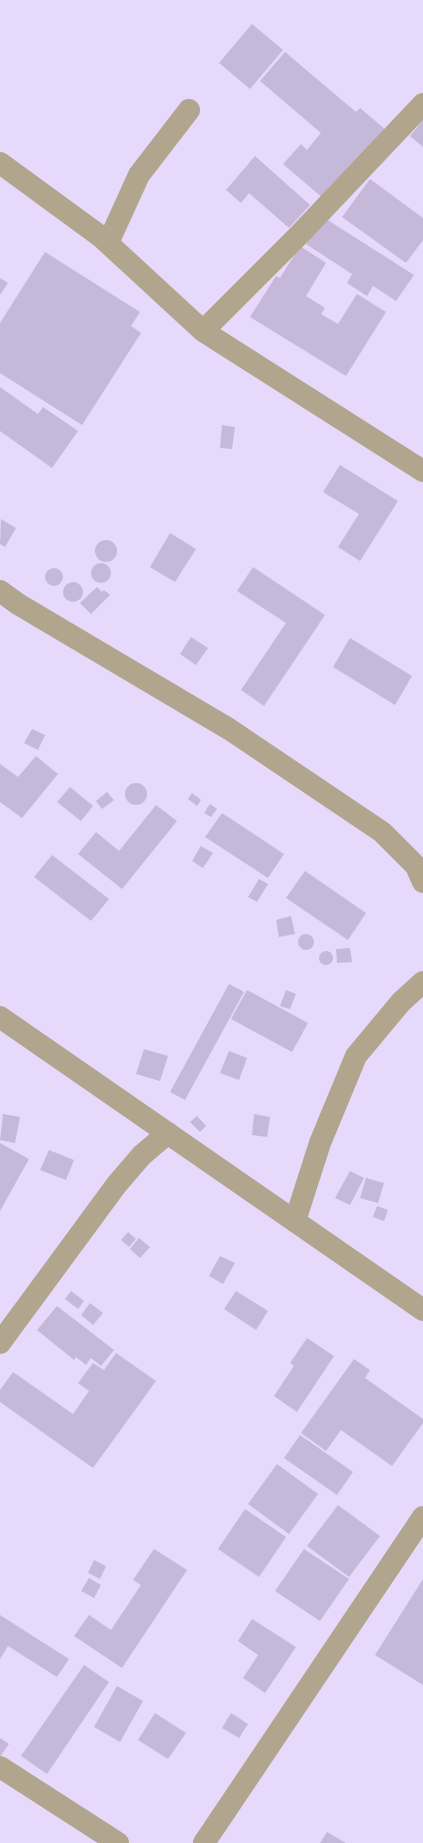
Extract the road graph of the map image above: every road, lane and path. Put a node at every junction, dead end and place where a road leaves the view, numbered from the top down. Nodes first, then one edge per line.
1 (423, 104) edge
2 (189, 110) dead end
3 (0, 164) edge
4 (108, 243) junction
5 (203, 331) junction
6 (423, 471) edge
7 (0, 591) edge
8 (423, 882) edge
9 (423, 982) edge
10 (0, 1017) edge
11 (168, 1133) junction
12 (295, 1221) junction
13 (423, 1310) edge
14 (0, 1343) edge
15 (423, 1517) edge
16 (0, 1767) edge
17 (118, 1843) edge
18 (204, 1843) edge

1 - 5 street
2 - 4 street
3 - 4 street
4 - 5 street
5 - 6 street
7 - 8 street
9 - 12 street
10 - 11 street
11 - 12 street
11 - 14 street
12 - 13 street
15 - 18 street
16 - 17 street

